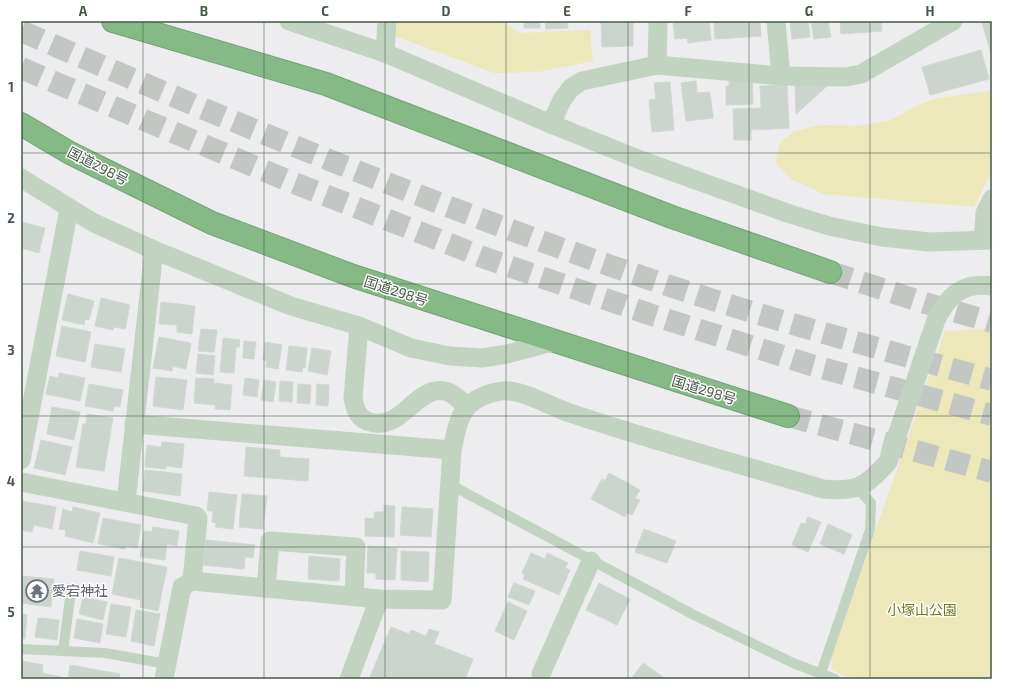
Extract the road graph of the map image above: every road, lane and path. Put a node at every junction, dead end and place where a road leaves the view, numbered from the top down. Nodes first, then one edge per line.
1 (113, 21) edge
2 (289, 21) edge
3 (387, 21) edge
4 (658, 21) edge
5 (776, 21) edge
6 (953, 21) edge
7 (385, 53) junction
8 (657, 65) junction
9 (781, 76) junction
10 (21, 124) edge
11 (551, 124) junction
12 (21, 178) edge
13 (992, 199) edge
14 (69, 209) junction
15 (987, 240) edge
16 (154, 250) junction
17 (830, 272) tunnel mouth
18 (992, 286) edge
19 (359, 326) junction
20 (555, 341) junction
21 (467, 407) junction
22 (788, 416) tunnel mouth
23 (134, 424) junction
24 (452, 450) junction
25 (21, 460) edge
26 (21, 482) edge
27 (451, 485) junction
28 (857, 488) junction
29 (126, 502) junction
30 (591, 560) junction
31 (192, 581) junction
32 (266, 588) junction
33 (71, 592) dead end
34 (354, 596) junction
35 (379, 599) junction
36 (21, 649) edge
37 (63, 651) junction
38 (165, 672) edge
39 (821, 673) junction
40 (541, 678) edge
41 (349, 679) edge
42 (835, 679) edge

1 - 17 highway
2 - 7 street
3 - 7 street
4 - 8 street
5 - 9 street
6 - 9 street
7 - 11 street
8 - 9 street
8 - 11 street
10 - 20 highway, 国道298号
11 - 15 street
12 - 14 street
13 - 15 street
14 - 16 street
14 - 25 street
16 - 19 street
16 - 23 street
18 - 28 street
19 - 20 street
19 - 21 street
20 - 22 highway, 国道298号
21 - 24 street
21 - 28 street
23 - 24 street
23 - 29 street
24 - 27 street
26 - 29 street
27 - 30 lane
27 - 35 street
28 - 39 lane
29 - 31 street
30 - 39 lane
30 - 40 street
31 - 32 street
31 - 38 street
32 - 34 street
32 - 34 street
33 - 37 lane
34 - 35 street
35 - 41 street
36 - 37 lane
37 - 38 lane
39 - 42 lane

